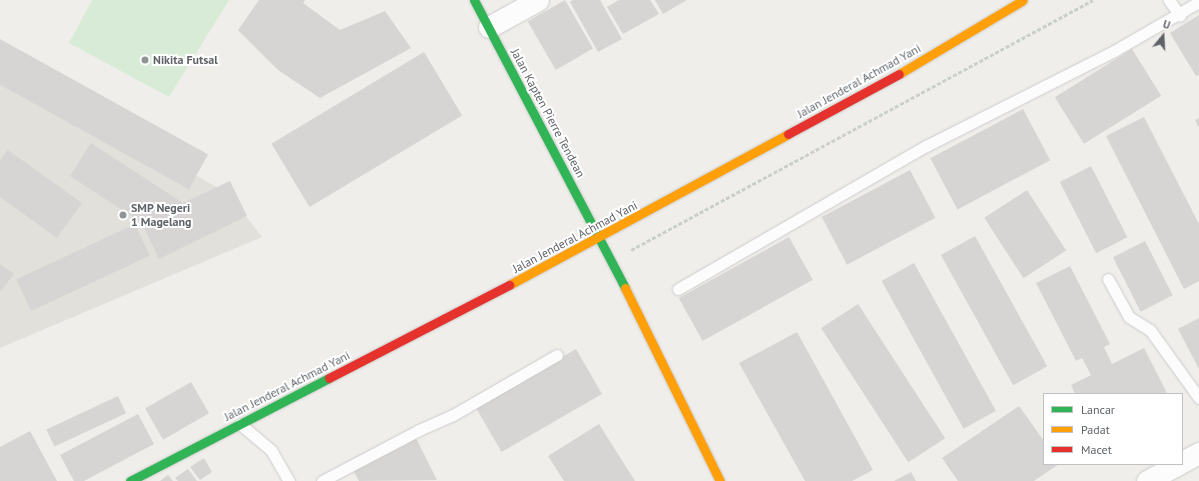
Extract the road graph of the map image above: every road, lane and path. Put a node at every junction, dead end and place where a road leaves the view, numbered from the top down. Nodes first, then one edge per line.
1 (474, 0) edge
2 (538, 0) edge
3 (1023, 0) edge
4 (1169, 0) edge
5 (1199, 2) edge
6 (1180, 16) junction
7 (489, 27) junction
8 (600, 238) junction
9 (1108, 279) dead end
10 (678, 289) dead end
11 (557, 356) dead end
12 (1199, 398) edge
13 (240, 424) junction
14 (1199, 453) edge
15 (1183, 461) edge
16 (1177, 465) edge
17 (130, 481) edge
18 (289, 481) edge
19 (322, 481) edge
20 (720, 481) edge
21 (1147, 481) edge

1 - 7 main road, Jalan Kapten Pierre Tendean
2 - 7 street
3 - 8 main road, Jalan Jenderal Achmad Yani
4 - 6 lane
5 - 6 lane
6 - 10 lane
7 - 8 main road, Jalan Kapten Pierre Tendean
8 - 13 main road, Jalan Jenderal Achmad Yani
8 - 20 main road, Jalan Kapten Pierre Tendean
9 - 12 lane
11 - 19 lane
13 - 17 main road, Jalan Jenderal Achmad Yani
13 - 18 lane
14 - 15 street
16 - 21 street

